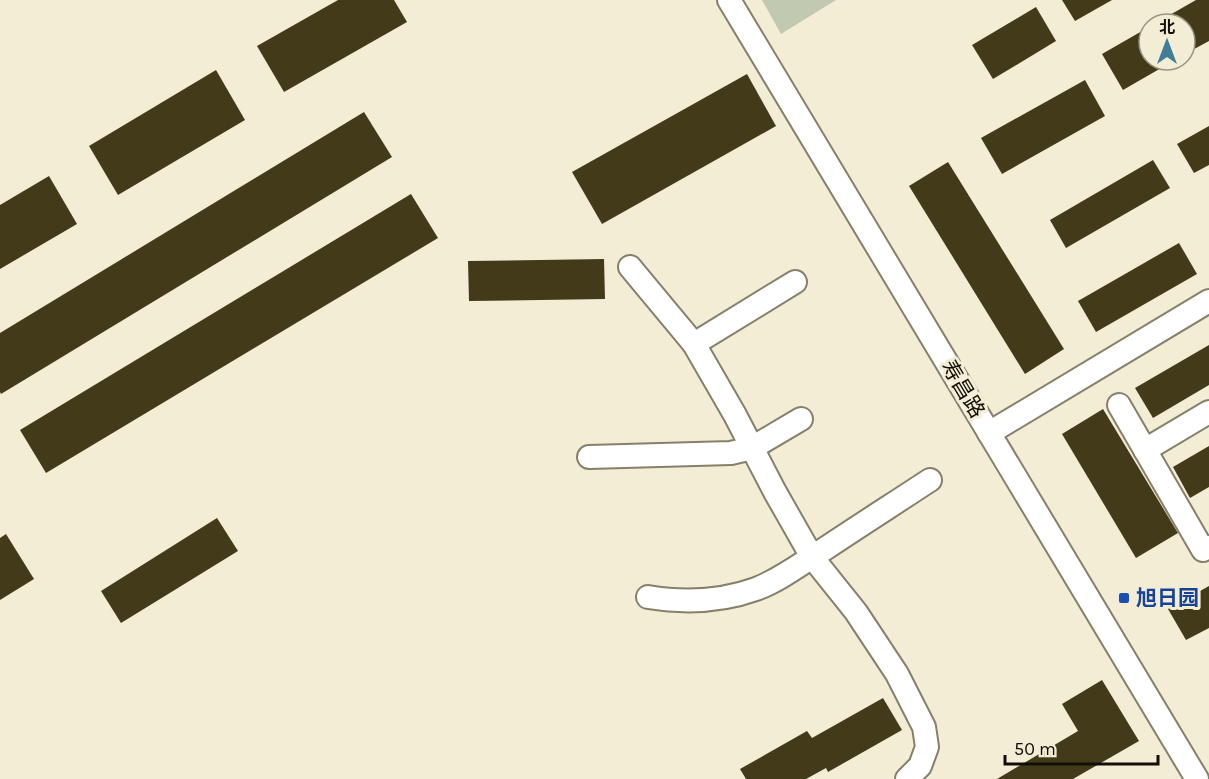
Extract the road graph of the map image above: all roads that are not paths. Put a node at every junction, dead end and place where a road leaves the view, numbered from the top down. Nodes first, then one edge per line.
1 (729, 0) edge
2 (744, 0) edge
3 (630, 267) dead end
4 (795, 282) dead end
5 (1209, 301) edge
6 (694, 344) junction
7 (1119, 405) dead end
8 (1209, 412) edge
9 (801, 419) dead end
10 (995, 430) junction
11 (752, 448) junction
12 (1145, 450) junction
13 (589, 457) dead end
14 (930, 480) dead end
15 (1209, 547) edge
16 (812, 557) junction
17 (648, 597) dead end
18 (1204, 775) edge
19 (907, 779) edge

1 - 10 street, 寿昌路
2 - 10 street, 寿昌路
3 - 6 street
4 - 6 street
5 - 10 street
6 - 11 street
7 - 12 street
8 - 12 street
9 - 11 street
10 - 18 street, 寿昌路
11 - 13 street
11 - 16 street
12 - 15 street
14 - 16 street
16 - 17 street
16 - 19 street

